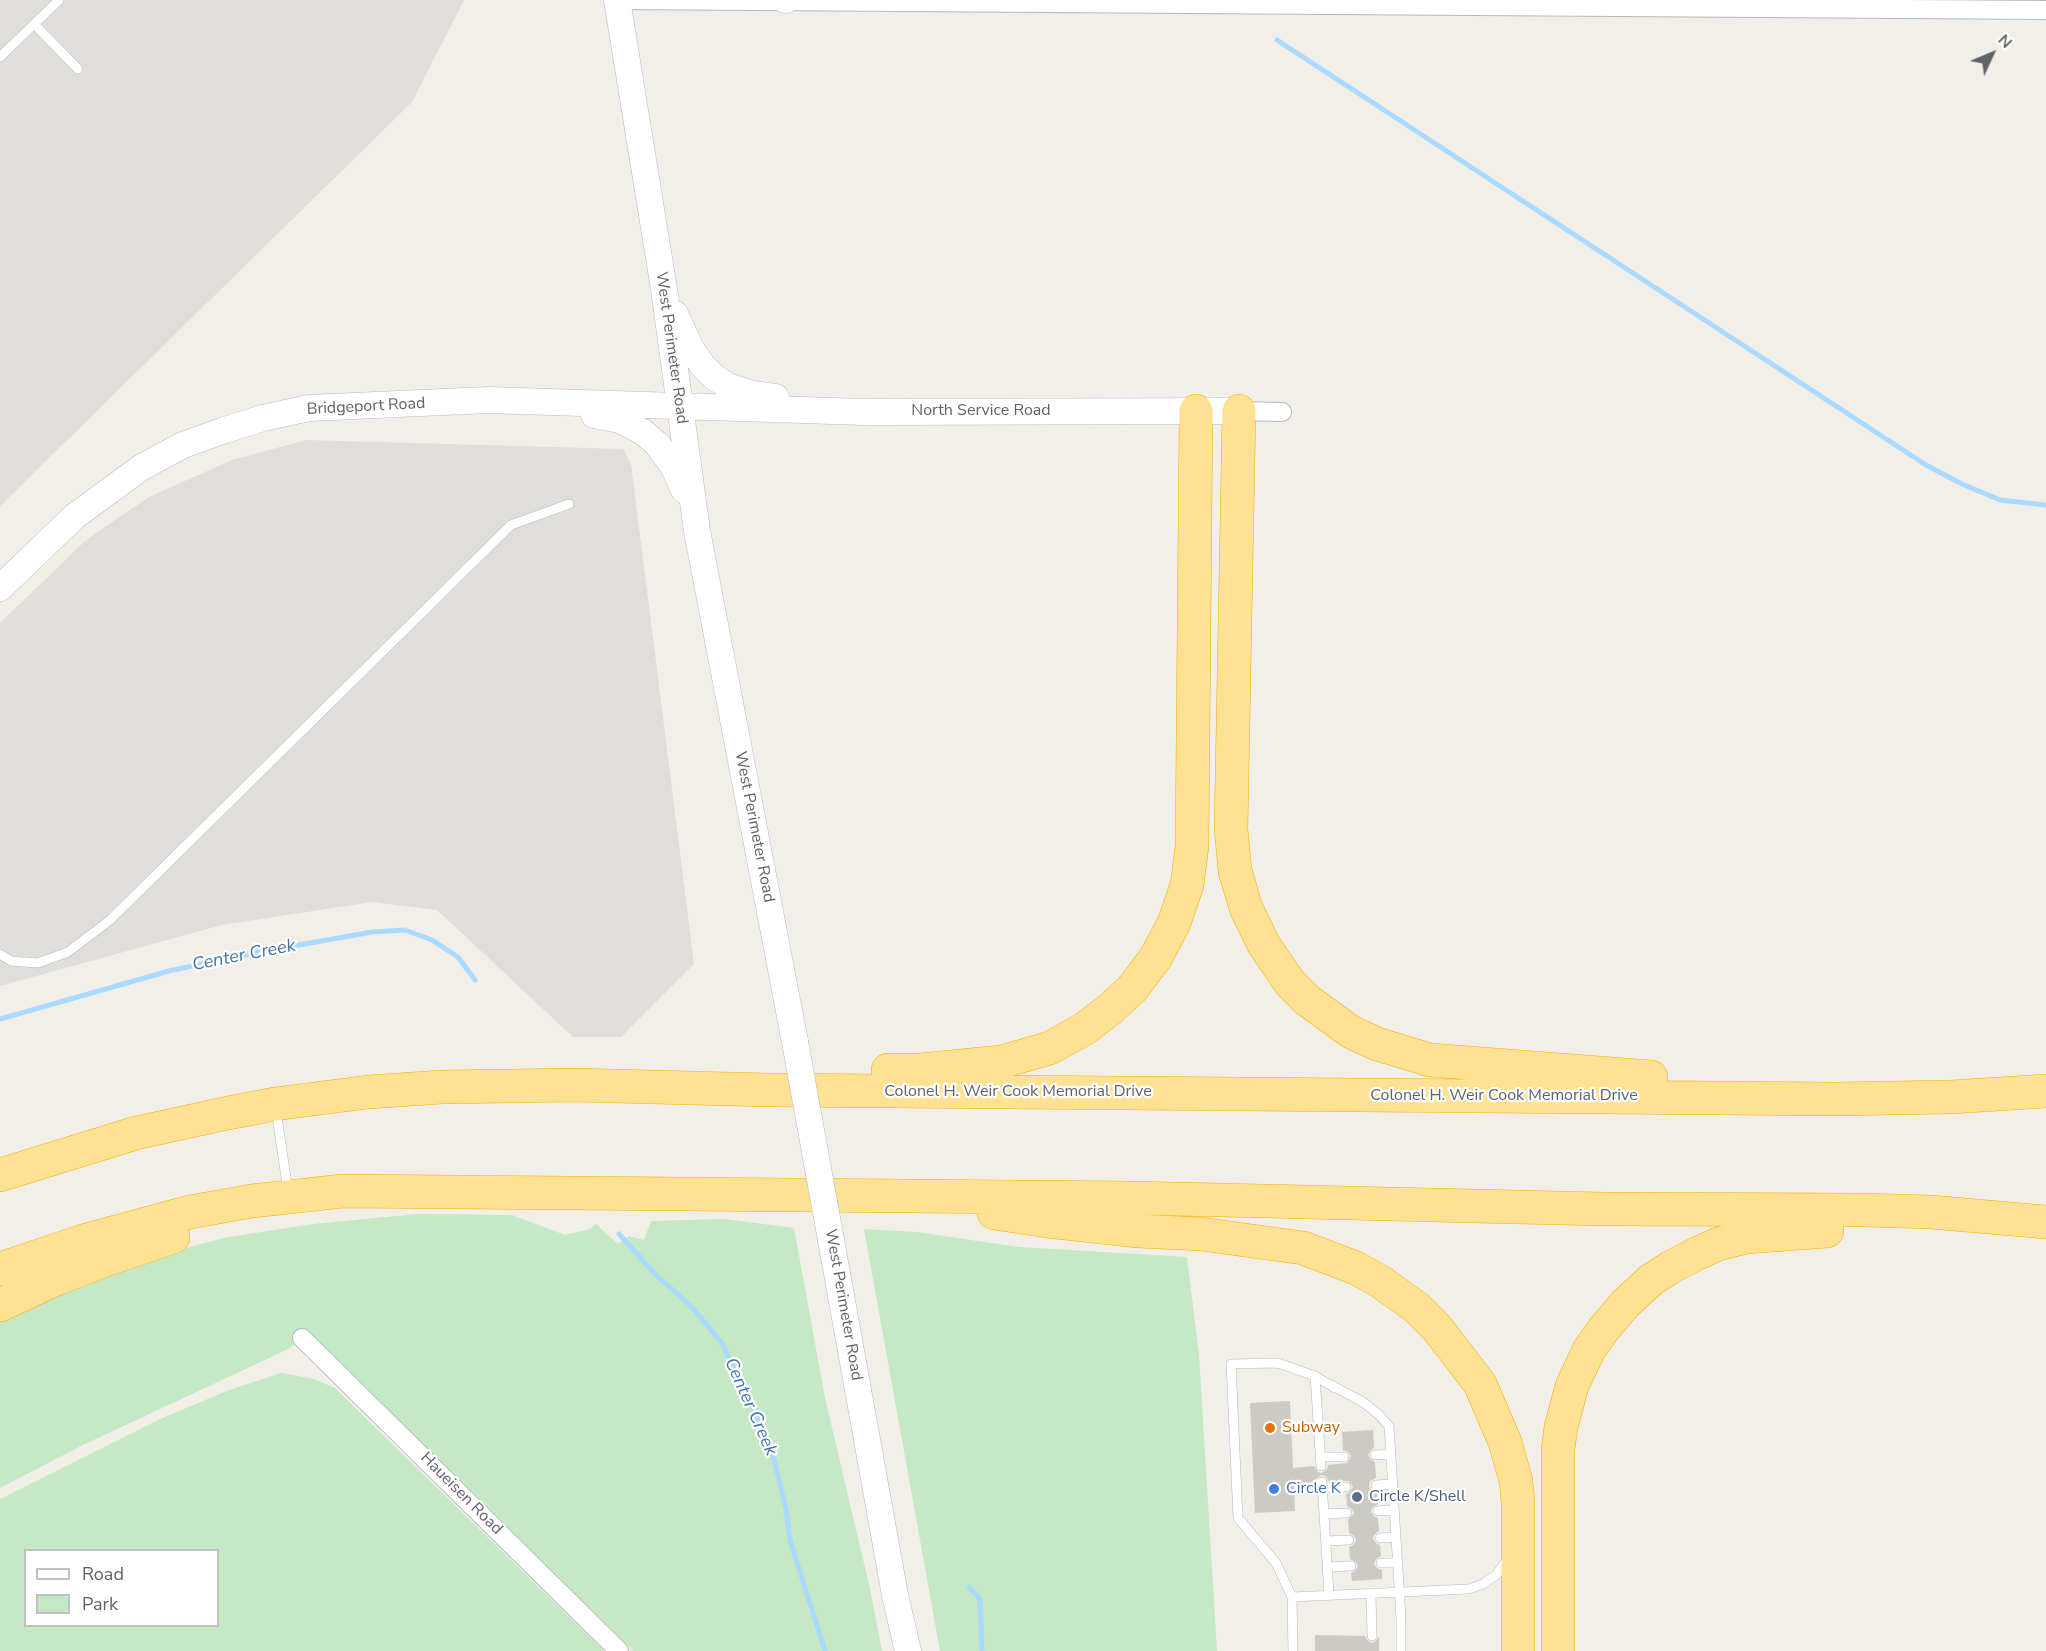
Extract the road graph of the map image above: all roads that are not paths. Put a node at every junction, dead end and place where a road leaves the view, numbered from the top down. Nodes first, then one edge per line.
1 (59, 0) edge
2 (617, 0) edge
3 (785, 0) edge
4 (2046, 10) edge
5 (34, 24) junction
6 (0, 57) edge
7 (78, 69) dead end
8 (664, 289) junction
9 (438, 403) junction
10 (680, 407) junction
11 (1196, 411) junction
12 (1239, 411) junction
13 (865, 412) junction
14 (1282, 412) dead end
15 (569, 504) dead end
16 (697, 531) junction
17 (0, 588) edge
18 (0, 954) edge
19 (575, 1085) junction
20 (2046, 1091) edge
21 (1835, 1099) junction
22 (275, 1104) junction
23 (0, 1175) edge
24 (519, 1192) junction
25 (289, 1196) junction
26 (879, 1196) junction
27 (2046, 1222) edge
28 (2046, 1237) edge
29 (0, 1269) edge
30 (0, 1305) edge
31 (302, 1338) dead end
32 (1316, 1376) junction
33 (1335, 1388) dead end
34 (1391, 1454) junction
35 (1375, 1455) dead end
36 (1344, 1456) dead end
37 (1511, 1462) junction
38 (1393, 1484) junction
39 (1376, 1485) dead end
40 (1346, 1487) dead end
41 (1394, 1510) junction
42 (1378, 1511) dead end
43 (1347, 1513) dead end
44 (1324, 1514) junction
45 (1396, 1537) junction
46 (1380, 1538) dead end
47 (1349, 1540) dead end
48 (1326, 1541) junction
49 (1382, 1563) dead end
50 (1398, 1563) junction
51 (1350, 1566) dead end
52 (1327, 1567) junction
53 (1399, 1591) junction
54 (1371, 1593) junction
55 (1329, 1595) junction
56 (1292, 1597) junction
57 (1372, 1636) dead end
58 (619, 1651) edge
59 (908, 1651) edge
60 (1293, 1651) edge
61 (1401, 1651) edge
62 (1518, 1651) edge
63 (1558, 1651) edge

1 - 5 lane
2 - 3 street
2 - 8 street, West Perimeter Road
3 - 4 street
5 - 6 lane
5 - 7 lane
8 - 10 street, West Perimeter Road
8 - 13 street
9 - 10 street, Bridgeport Road
9 - 16 street
9 - 17 street, Bridgeport Road
10 - 13 street, North Service Road
10 - 16 street, West Perimeter Road
11 - 12 street, North Service Road
11 - 13 street, North Service Road
11 - 19 highway
12 - 14 street, North Service Road
12 - 21 highway
15 - 18 lane
16 - 59 street, West Perimeter Road, bridge
19 - 21 highway, Colonel H. Weir Cook Memorial Drive
19 - 22 highway, Colonel H. Weir Cook Memorial Drive
20 - 21 highway, Colonel H. Weir Cook Memorial Drive
22 - 23 highway, Colonel H. Weir Cook Memorial Drive
22 - 25 lane
24 - 25 highway
24 - 26 highway
24 - 30 highway
25 - 29 highway
26 - 27 highway
26 - 37 highway
28 - 63 highway
31 - 58 street, Haueisen Road
32 - 33 lane
32 - 34 lane
32 - 36 lane
32 - 56 lane
34 - 35 lane
34 - 38 lane
37 - 53 lane
37 - 62 highway
38 - 39 lane
38 - 41 lane
40 - 44 lane
41 - 42 lane
41 - 45 lane
43 - 44 lane
44 - 48 lane
45 - 46 lane
45 - 50 lane
47 - 48 lane
48 - 52 lane
49 - 50 lane
50 - 53 lane
51 - 52 lane
52 - 55 lane
53 - 54 lane
53 - 61 lane
54 - 55 lane
54 - 57 lane
55 - 56 lane
56 - 60 lane

